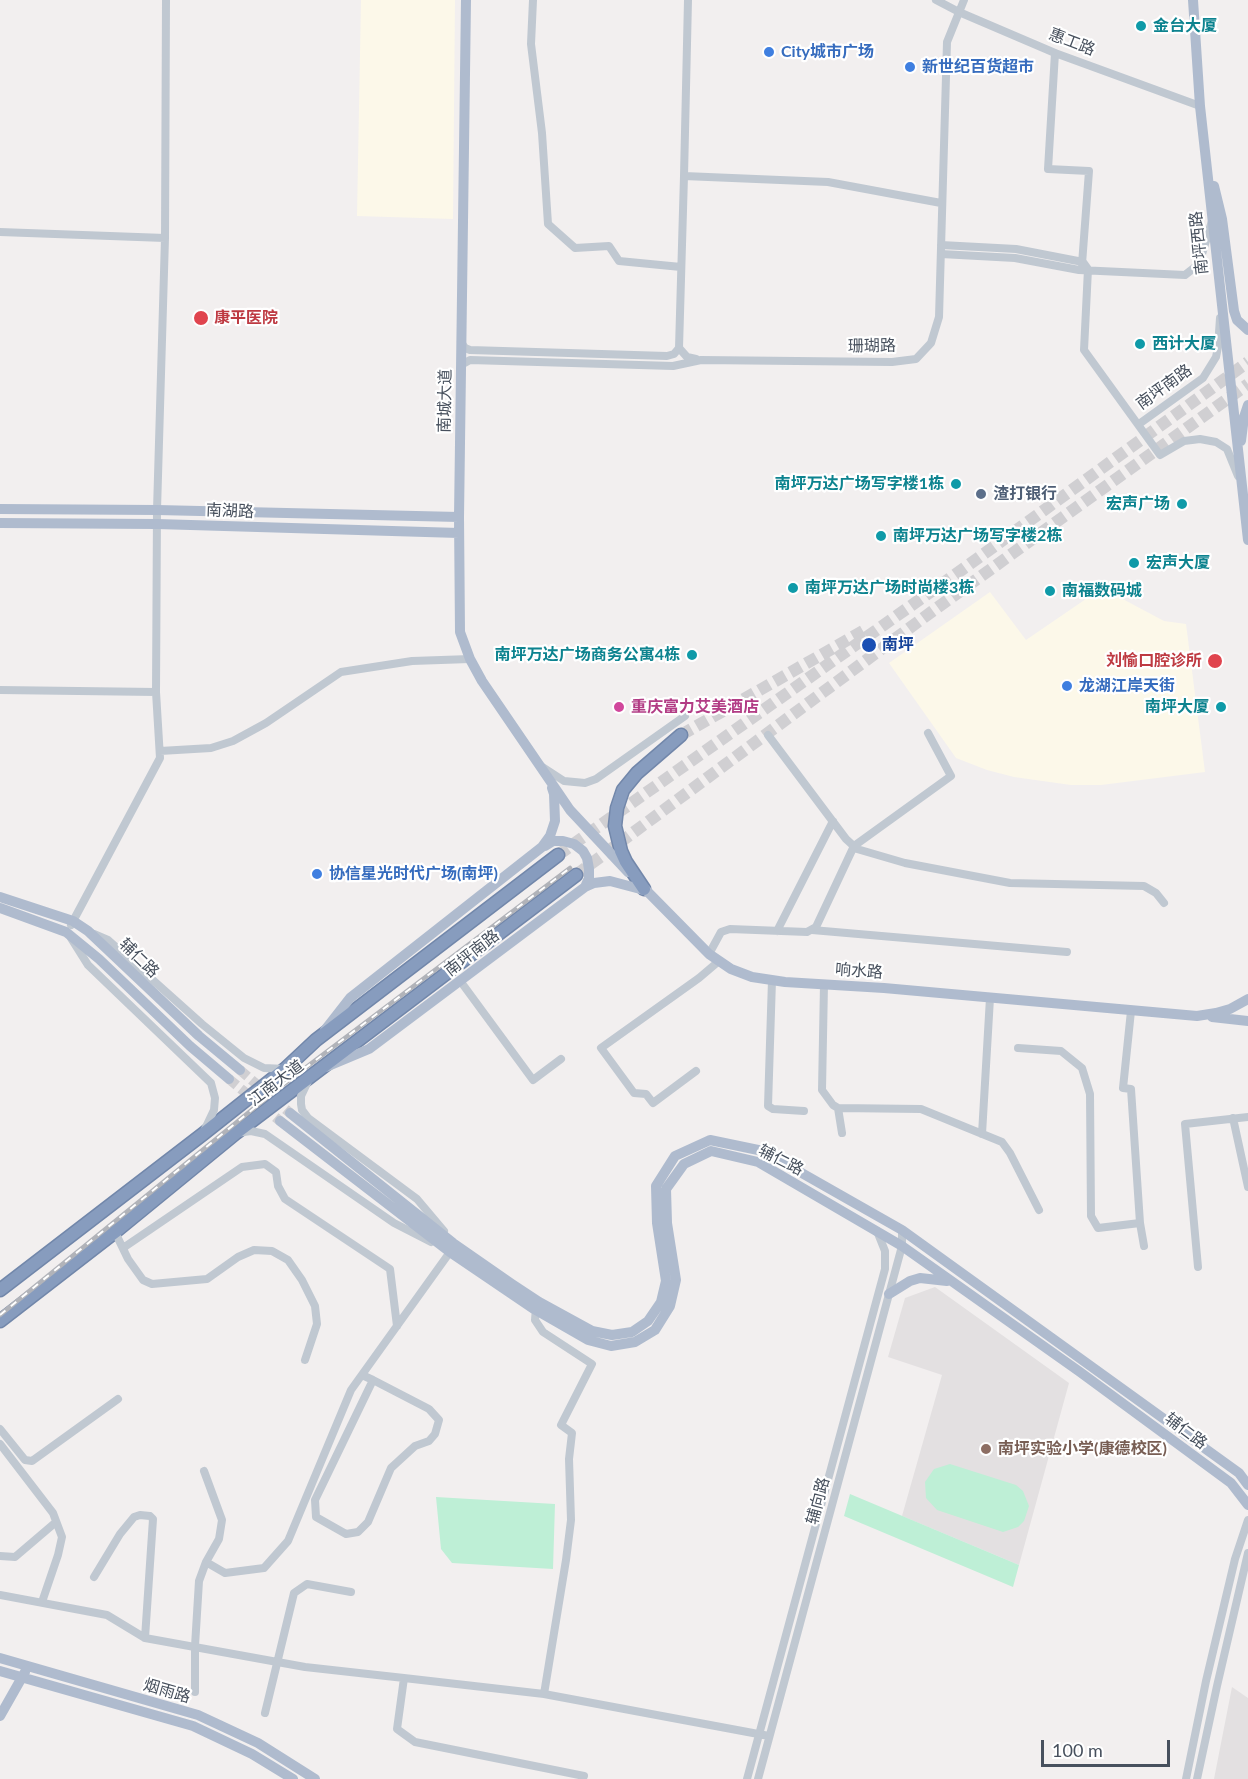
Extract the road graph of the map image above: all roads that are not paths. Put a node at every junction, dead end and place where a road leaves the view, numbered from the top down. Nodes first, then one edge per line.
1 (166, 0) edge
2 (466, 0) edge
3 (533, 0) edge
4 (688, 0) edge
5 (936, 0) edge
6 (964, 0) edge
7 (1190, 0) edge
8 (959, 12) junction
9 (1055, 53) junction
10 (1200, 106) junction
11 (1204, 150) junction
12 (684, 176) junction
13 (941, 203) junction
14 (1212, 220) junction
15 (0, 232) edge
16 (165, 238) junction
17 (941, 250) junction
18 (681, 267) junction
19 (1083, 267) junction
20 (1220, 304) junction
21 (1248, 330) edge
22 (461, 342) junction
23 (679, 348) junction
24 (700, 360) junction
25 (460, 365) junction
26 (1248, 405) edge
27 (1139, 424) junction
28 (1243, 474) edge
29 (0, 509) edge
30 (157, 510) junction
31 (459, 517) junction
32 (0, 523) edge
33 (157, 524) junction
34 (459, 533) junction
35 (1248, 540) edge
36 (470, 659) junction
37 (0, 690) edge
38 (156, 692) junction
39 (685, 716) dead end
40 (928, 733) dead end
41 (681, 735) tunnel mouth
42 (768, 735) dead end
43 (160, 751) junction
44 (539, 764) junction
45 (548, 777) junction
46 (832, 821) junction
47 (854, 846) junction
48 (542, 847) junction
49 (558, 855) tunnel mouth
50 (576, 875) tunnel mouth
51 (585, 887) junction
52 (645, 890) junction
53 (0, 897) edge
54 (1164, 903) dead end
55 (0, 909) edge
56 (73, 921) junction
57 (812, 930) junction
58 (88, 931) junction
59 (777, 931) junction
60 (66, 932) junction
61 (1067, 952) dead end
62 (714, 958) junction
63 (772, 980) junction
64 (461, 982) junction
65 (824, 984) junction
66 (990, 998) junction
67 (1248, 999) edge
68 (1131, 1011) junction
69 (1197, 1016) junction
70 (1248, 1021) edge
71 (316, 1041) junction
72 (1018, 1048) dead end
73 (561, 1059) dead end
74 (285, 1069) junction
75 (240, 1070) tunnel mouth
76 (321, 1070) junction
77 (696, 1071) dead end
78 (229, 1079) tunnel mouth
79 (309, 1079) junction
80 (838, 1108) junction
81 (804, 1111) dead end
82 (290, 1113) tunnel mouth
83 (1248, 1117) edge
84 (1233, 1118) junction
85 (280, 1121) tunnel mouth
86 (236, 1133) junction
87 (842, 1133) dead end
88 (203, 1134) junction
89 (982, 1134) junction
90 (1248, 1187) edge
91 (1039, 1210) dead end
92 (1140, 1223) junction
93 (902, 1230) junction
94 (877, 1231) junction
95 (115, 1232) junction
96 (902, 1246) junction
97 (1144, 1246) dead end
98 (452, 1247) junction
99 (123, 1248) junction
100 (1198, 1267) dead end
101 (951, 1282) junction
102 (0, 1290) edge
103 (889, 1294) junction
104 (537, 1305) junction
105 (0, 1321) edge
106 (397, 1326) junction
107 (305, 1360) dead end
108 (362, 1375) junction
109 (373, 1380) junction
110 (118, 1399) dead end
111 (0, 1429) edge
112 (0, 1444) edge
113 (204, 1471) dead end
114 (1248, 1485) edge
115 (1248, 1505) edge
116 (1248, 1520) edge
117 (56, 1522) junction
118 (1248, 1553) edge
119 (0, 1556) edge
120 (206, 1562) junction
121 (94, 1578) dead end
122 (351, 1592) dead end
123 (0, 1595) edge
124 (42, 1602) junction
125 (145, 1638) junction
126 (195, 1646) junction
127 (0, 1658) edge
128 (12, 1661) junction
129 (277, 1662) junction
130 (29, 1666) junction
131 (2, 1675) edge
132 (22, 1678) junction
133 (404, 1678) junction
134 (195, 1692) dead end
135 (544, 1694) junction
136 (265, 1713) dead end
137 (0, 1716) edge
138 (759, 1734) junction
139 (769, 1736) junction
140 (584, 1776) dead end
141 (292, 1779) edge
142 (315, 1779) edge
143 (747, 1779) edge
144 (758, 1779) edge
145 (1186, 1779) edge
146 (1197, 1779) edge

1 - 16 street
2 - 22 main road, 南城大道
3 - 18 street
4 - 12 street
5 - 8 street, 惠工路
6 - 8 street, 珊瑚路
7 - 10 main road, 南坪西路
8 - 9 street, 惠工路
8 - 13 street, 珊瑚路
9 - 10 street, 惠工路
9 - 19 street
10 - 11 main road, 南坪西路
11 - 14 main road, 南坪西路
11 - 21 main road
12 - 13 street
12 - 18 street
13 - 17 street, 珊瑚路
14 - 19 street
14 - 20 main road, 南坪西路
15 - 16 street
16 - 30 street
17 - 19 street
17 - 24 street, 珊瑚路
18 - 23 street
19 - 27 street
20 - 27 street, 南坪南路
20 - 28 main road, 南坪西路
22 - 23 street
22 - 25 main road, 南城大道
23 - 24 street
24 - 25 street, 珊瑚路
25 - 31 main road, 南城大道
26 - 28 main road
27 - 28 street
28 - 35 main road
29 - 30 main road
30 - 31 main road
30 - 33 street
31 - 34 main road, 南城大道
32 - 33 main road, 南湖路
33 - 34 main road, 南湖路
33 - 38 street
34 - 36 main road, 南城大道
36 - 43 street
36 - 44 main road, 南城大道
37 - 38 street
38 - 43 street
39 - 44 street
40 - 47 street
41 - 52 highway
42 - 46 street
43 - 56 street
44 - 45 main road, 南城大道
45 - 48 main road
45 - 52 main road, 响水路
46 - 47 street
46 - 59 street
47 - 54 street
47 - 57 street
48 - 51 main road
48 - 71 main road
49 - 71 highway, 江南大道
50 - 76 highway, 江南大道
51 - 52 main road, 南坪南路
51 - 64 main road, 南坪南路
52 - 62 main road, 响水路
53 - 56 main road, 辅仁路
55 - 60 main road, 辅仁路
56 - 58 main road, 辅仁路
56 - 60 street
57 - 59 street
57 - 61 street
58 - 74 street
58 - 75 main road, 辅仁路
59 - 62 street
60 - 78 main road, 辅仁路
60 - 88 street
62 - 63 main road, 响水路
62 - 77 street
63 - 65 main road, 响水路
63 - 81 street
64 - 73 street
64 - 76 main road, 南坪南路
65 - 66 main road, 响水路
65 - 80 street
66 - 68 main road, 响水路
66 - 89 street
67 - 69 main road, 响水路
68 - 69 main road, 响水路
68 - 92 street
69 - 70 main road
71 - 74 highway, 江南大道
72 - 92 street
74 - 88 highway, 江南大道
76 - 79 highway, 江南大道
79 - 86 highway, 江南大道
79 - 98 street
80 - 87 street
80 - 89 street
82 - 98 main road, 辅仁路
83 - 84 street
84 - 90 street
84 - 100 street
85 - 98 main road, 辅仁路
86 - 95 highway, 江南大道
86 - 98 street
88 - 102 highway, 江南大道
89 - 91 street
92 - 97 street
93 - 96 street, 辅向路
93 - 104 main road, 辅仁路
93 - 114 main road, 辅仁路
94 - 96 main road, 辅仁路
94 - 104 main road, 辅仁路
94 - 138 street, 辅向路
95 - 99 street
95 - 105 highway, 江南大道
96 - 101 main road, 辅仁路
96 - 103 street, 辅向路
98 - 104 main road, 辅仁路
98 - 106 street
99 - 106 street
99 - 107 street
101 - 103 main road
101 - 115 main road, 辅仁路
103 - 139 street, 辅向路
104 - 135 street
106 - 108 street
108 - 109 street
108 - 120 street
109 - 109 street
110 - 111 street
112 - 117 street
113 - 120 street
116 - 145 street
117 - 119 street
117 - 124 street
118 - 146 street
120 - 126 street
121 - 125 street
122 - 129 street
123 - 124 street
124 - 125 street
125 - 126 street
126 - 129 street
126 - 134 street
127 - 128 main road, 烟雨路
128 - 130 main road, 烟雨路
128 - 131 main road
129 - 133 street
129 - 136 street
130 - 132 main road
130 - 142 main road, 烟雨路
131 - 132 main road, 烟雨路
132 - 137 main road
132 - 141 main road, 烟雨路
133 - 135 street
133 - 140 street
135 - 138 street
138 - 139 street
138 - 143 street, 辅向路
139 - 144 street, 辅向路

